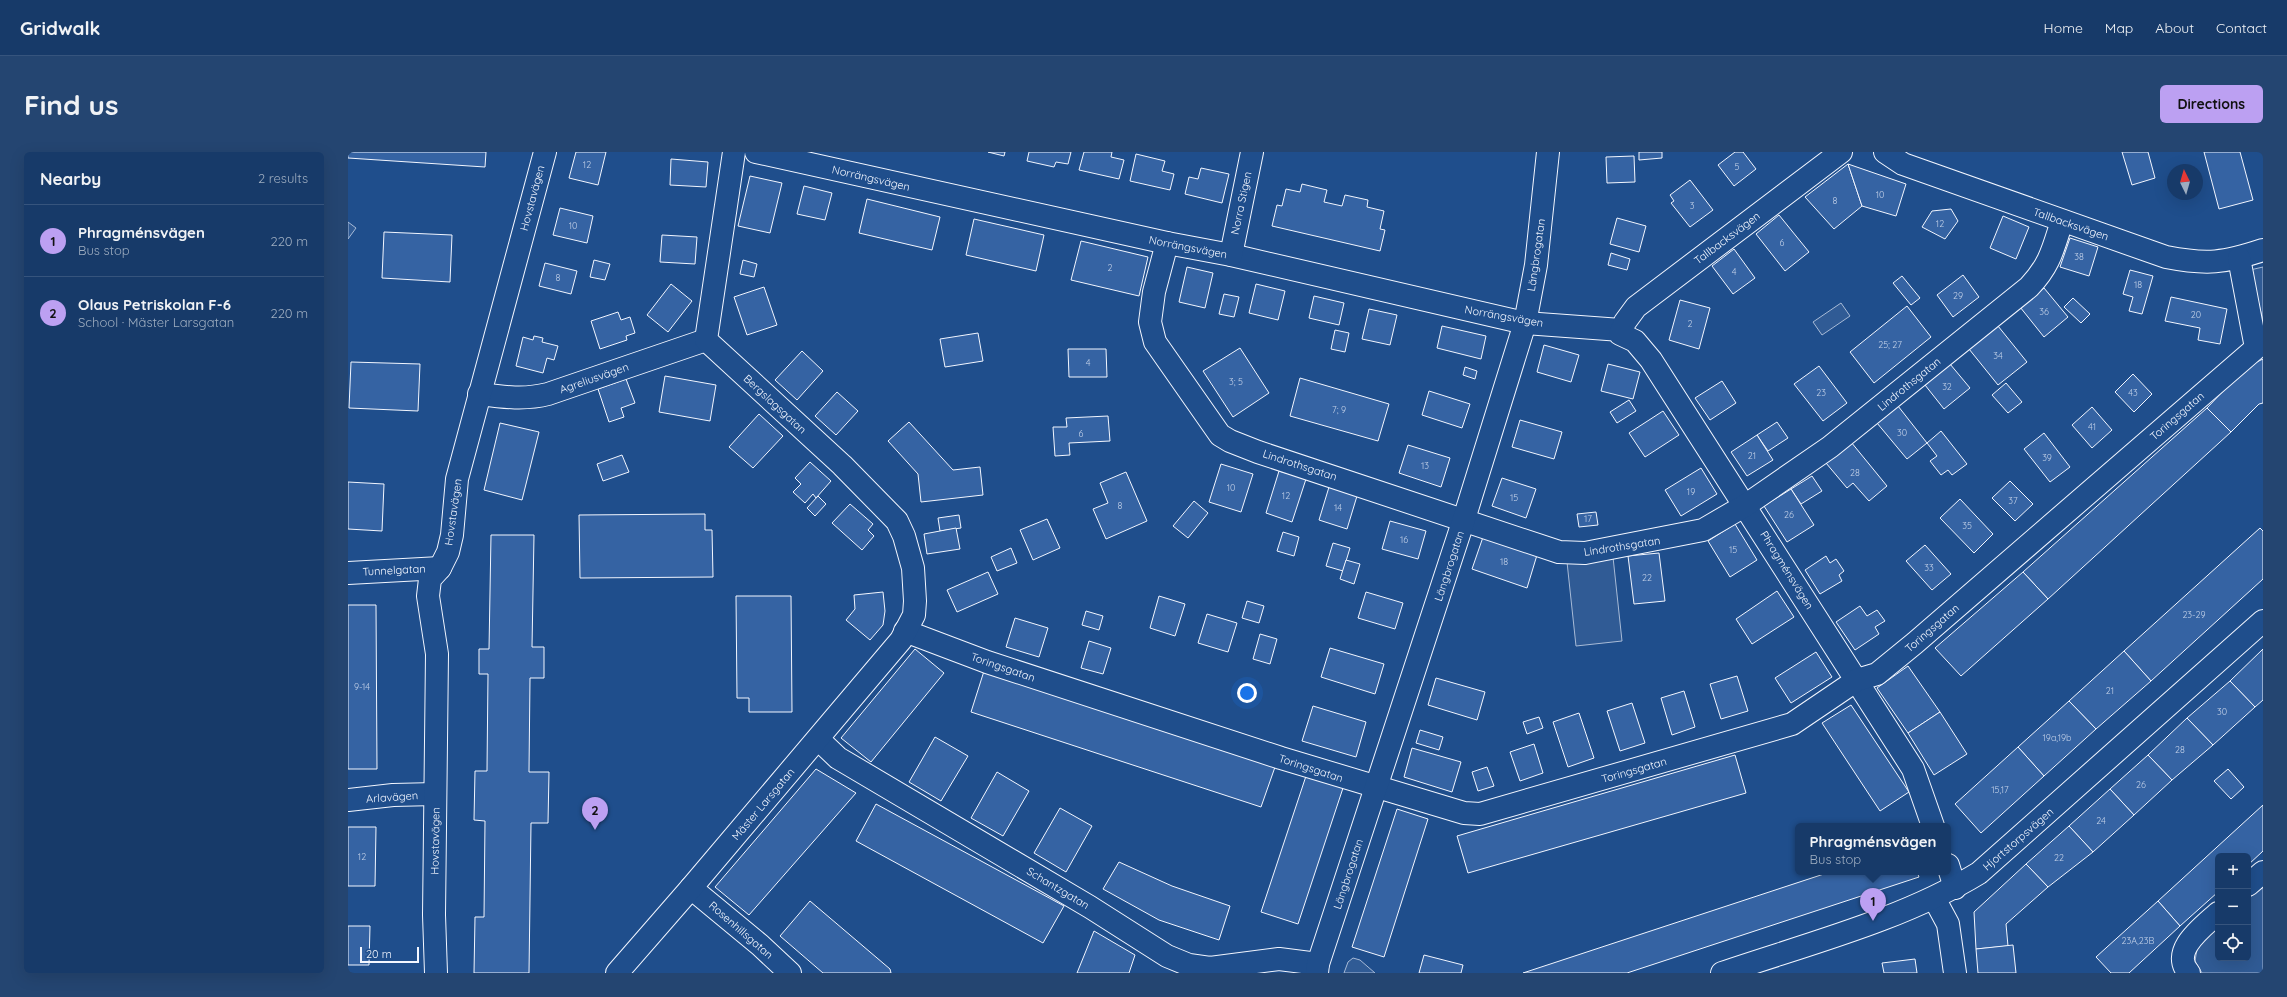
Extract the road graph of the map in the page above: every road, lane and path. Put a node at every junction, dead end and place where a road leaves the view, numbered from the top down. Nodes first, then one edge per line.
1 (545, 152) edge
2 (734, 152) edge
3 (756, 152) edge
4 (1252, 152) edge
5 (1548, 152) edge
6 (1841, 152) edge
7 (1885, 152) edge
8 (2062, 221) junction
9 (1167, 243) junction
10 (2263, 250) edge
11 (1231, 255) junction
12 (2239, 258) junction
13 (1524, 323) junction
14 (1621, 330) junction
15 (706, 340) junction
16 (480, 394) junction
17 (1746, 505) junction
18 (1464, 519) junction
19 (440, 568) junction
20 (348, 573) edge
21 (2263, 621) edge
22 (906, 631) junction
23 (1857, 680) junction
24 (818, 740) junction
25 (1377, 788) junction
26 (435, 794) junction
27 (348, 800) edge
28 (1932, 823) edge
29 (2263, 872) edge
30 (1951, 875) edge
31 (2251, 882) edge
32 (692, 888) junction
33 (1955, 888) junction
34 (1934, 898) junction
35 (2215, 916) edge
36 (1318, 969) edge
37 (436, 973) edge
38 (617, 973) edge
39 (790, 973) edge
40 (1722, 973) edge
41 (1955, 973) edge
42 (2190, 973) edge

1 - 16 street, Hovstavägen
2 - 15 street
3 - 9 street, Norrängsvägen
4 - 11 street, Norra Stigen
5 - 13 street, Längbrogatan
6 - 14 street, Tallbacksvägen
7 - 8 street, Tallbacksvägen
8 - 12 street, Tallbacksvägen
8 - 17 street, Lindrothsgatan
9 - 11 street, Norrängsvägen
9 - 18 street, Lindrothsgatan
10 - 12 street, Tallbacksvägen
11 - 13 street, Norrängsvägen
12 - 23 street, Toringsgatan
13 - 14 street, Norrängsvägen
13 - 18 street, Längbrogatan
14 - 17 street, Phragménsvägen
15 - 16 street, Agreliusvägen
15 - 22 street, Bergslagsgatan
16 - 19 street, Hovstavägen
17 - 18 street, Lindrothsgatan
17 - 23 street, Phragménsvägen
18 - 25 street, Längbrogatan
19 - 20 street, Tunnelgatan
19 - 26 street, Hovstavägen
21 - 33 street, Hjortstorpsvägen
22 - 24 street, Mäster Larsgatan
22 - 25 street, Toringsgatan
23 - 25 street, Toringsgatan
23 - 28 street, Phragménsvägen
24 - 32 street, Mäster Larsgatan
24 - 36 street, Schantzgatan
25 - 36 street, Längbrogatan
26 - 27 street, Arlavägen
26 - 37 street, Hovstavägen
29 - 31 street
30 - 33 street
32 - 38 street, Mäster Larsgatan
32 - 39 street, Rosenhillsgatan
33 - 34 street, Hjortstorpsvägen
34 - 40 street, Hjortstorpsvägen
34 - 41 street
35 - 42 street

